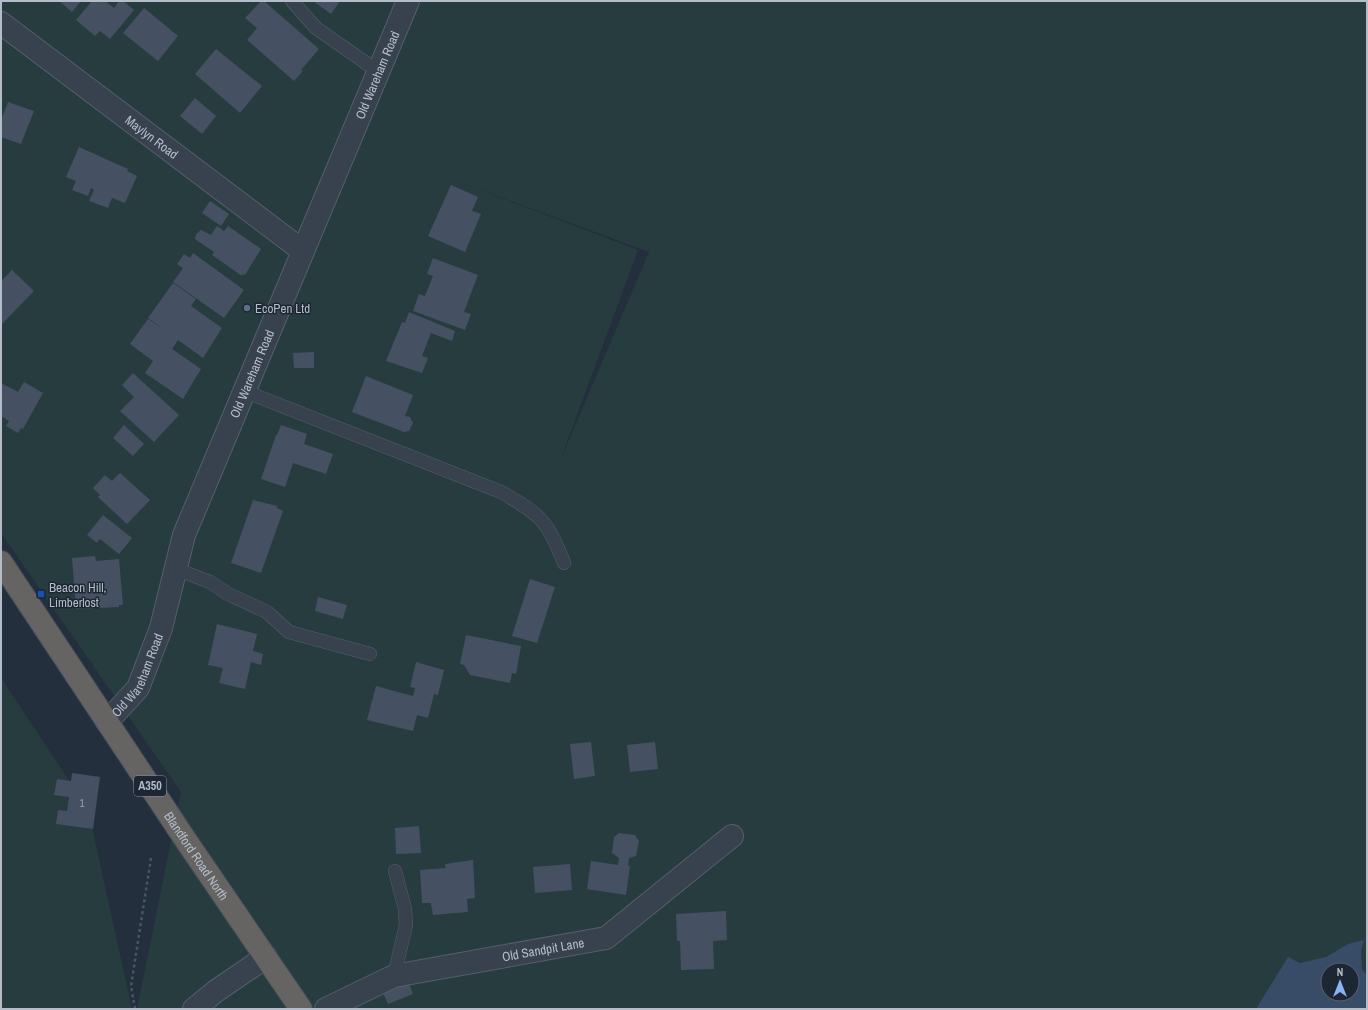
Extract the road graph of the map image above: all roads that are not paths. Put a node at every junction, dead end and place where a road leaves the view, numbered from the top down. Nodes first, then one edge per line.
1 (292, 1) edge
2 (408, 1) edge
3 (1, 23) edge
4 (379, 72) junction
5 (303, 251) junction
6 (244, 391) junction
7 (1, 562) edge
8 (564, 563) dead end
9 (176, 569) junction
10 (370, 654) dead end
11 (107, 722) junction
12 (732, 836) dead end
13 (395, 871) dead end
14 (266, 957) junction
15 (394, 976) junction
16 (194, 1009) edge
17 (302, 1009) edge
18 (326, 1009) edge

1 - 4 lane
2 - 4 street, Old Wareham Road
3 - 5 street, Maylyn Road
4 - 5 street, Old Wareham Road
5 - 6 street, Old Wareham Road
6 - 8 lane
6 - 9 street, Old Wareham Road
7 - 11 highway, Blandford Road North / A350
9 - 10 lane
9 - 11 street, Old Wareham Road
11 - 14 highway, Blandford Road North / A350
12 - 15 street, Old Sandpit Lane
13 - 15 lane
14 - 16 street
14 - 17 highway, Blandford Road North / A350
15 - 18 street, Old Sandpit Lane

